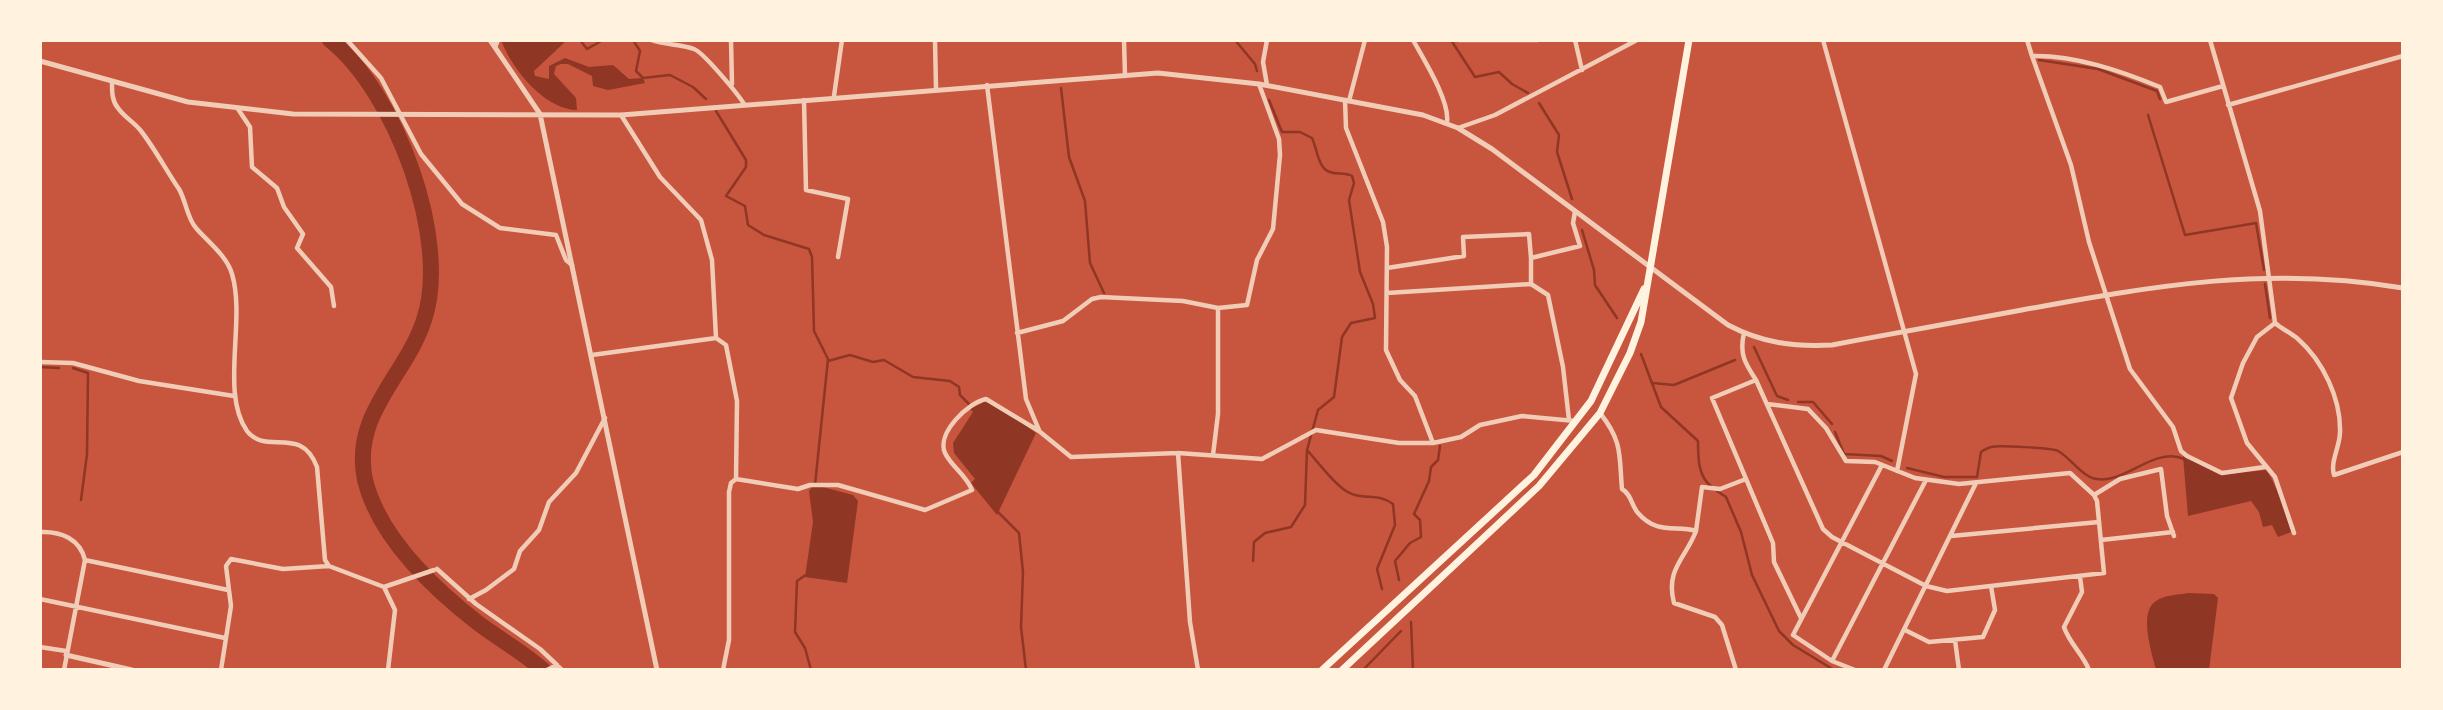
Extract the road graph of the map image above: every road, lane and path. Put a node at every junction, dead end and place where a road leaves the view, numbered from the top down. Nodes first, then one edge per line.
1 (347, 40) edge
2 (490, 40) edge
3 (651, 40) edge
4 (731, 40) edge
5 (842, 40) edge
6 (935, 40) edge
7 (1124, 40) edge
8 (1267, 40) edge
9 (1365, 40) edge
10 (1413, 40) edge
11 (1459, 40) edge
12 (1538, 40) edge
13 (1575, 40) edge
14 (1637, 40) edge
15 (1689, 40) edge
16 (1823, 40) edge
17 (2027, 40) edge
18 (2210, 40) edge
19 (496, 44) edge
20 (2403, 55) edge
21 (2032, 56) junction
22 (40, 61) edge
23 (1582, 71) junction
24 (1125, 76) junction
25 (112, 83) junction
26 (1259, 83) junction
27 (732, 84) junction
28 (988, 85) junction
29 (1267, 85) junction
30 (2223, 86) junction
31 (936, 88) junction
32 (834, 96) junction
33 (804, 99) junction
34 (1347, 100) junction
35 (744, 104) junction
36 (2228, 105) junction
37 (238, 109) junction
38 (398, 113) junction
39 (540, 114) junction
40 (621, 115) junction
41 (1447, 122) junction
42 (1458, 128) junction
43 (1575, 212) junction
44 (838, 257) dead end
45 (1531, 258) junction
46 (573, 265) junction
47 (1387, 268) junction
48 (1652, 269) junction
49 (2269, 277) junction
50 (1648, 282) junction
51 (1531, 284) junction
52 (2403, 288) edge
53 (1387, 293) junction
54 (2105, 295) junction
55 (334, 306) dead end
56 (1218, 307) junction
57 (2275, 323) junction
58 (1902, 331) junction
59 (1017, 333) junction
60 (1744, 333) junction
61 (716, 338) junction
62 (592, 355) junction
63 (40, 362) edge
64 (1756, 380) junction
65 (233, 396) junction
66 (1767, 404) junction
67 (1600, 413) junction
68 (605, 418) junction
69 (1572, 420) junction
70 (1039, 431) junction
71 (1433, 443) junction
72 (2403, 452) edge
73 (1178, 453) junction
74 (1213, 456) junction
75 (1882, 465) junction
76 (2265, 467) junction
77 (1897, 471) junction
78 (736, 479) junction
79 (1746, 479) junction
80 (1926, 480) junction
81 (1976, 483) junction
82 (2094, 495) junction
83 (2099, 522) junction
84 (1696, 531) junction
85 (40, 532) edge
86 (2294, 533) dead end
87 (1951, 536) junction
88 (2101, 540) junction
89 (1840, 541) junction
90 (85, 560) junction
91 (1884, 564) junction
92 (329, 566) junction
93 (2080, 577) junction
94 (1926, 586) junction
95 (1991, 586) junction
96 (384, 587) junction
97 (228, 590) junction
98 (40, 598) edge
99 (469, 599) junction
100 (76, 606) junction
101 (1801, 618) junction
102 (1905, 630) junction
103 (225, 638) junction
104 (1955, 640) junction
105 (40, 647) edge
106 (66, 653) junction
107 (1832, 661) junction
108 (556, 665) junction
109 (64, 670) edge
110 (132, 670) edge
111 (221, 670) edge
112 (388, 670) edge
113 (548, 670) edge
114 (562, 670) edge
115 (657, 670) edge
116 (723, 670) edge
117 (1198, 670) edge
118 (1322, 670) edge
119 (1342, 670) edge
120 (1736, 670) edge
121 (1855, 670) edge
122 (1884, 670) edge
123 (1959, 670) edge
124 (2089, 670) edge

1 - 38 street
2 - 19 street
3 - 27 street
4 - 27 street
5 - 32 street
6 - 31 street
7 - 24 street
8 - 29 street
9 - 34 street
10 - 41 street
11 - 12 street
13 - 23 street
14 - 23 street
15 - 48 main road
16 - 58 street
17 - 21 street
18 - 30 street
19 - 39 street
20 - 36 street
21 - 30 street
21 - 54 street
22 - 25 street
23 - 42 street
24 - 26 street
24 - 28 street
25 - 37 street
25 - 65 street
26 - 29 street
26 - 56 street
27 - 35 street
28 - 31 street
28 - 59 street
29 - 34 street
30 - 36 street
31 - 32 street
32 - 33 street
33 - 35 street
33 - 44 street
34 - 41 street
34 - 47 street
35 - 40 street
36 - 49 street
37 - 38 street
37 - 55 street
38 - 39 street
38 - 46 street
39 - 40 street
39 - 46 street
40 - 61 street
41 - 42 street
42 - 43 street
43 - 45 street
43 - 48 street
45 - 47 street
45 - 51 street
46 - 62 street
47 - 53 street
48 - 50 main road
48 - 60 street
49 - 52 street
49 - 54 street
49 - 57 street
50 - 67 main road
50 - 69 main road
51 - 53 street
51 - 69 street
53 - 71 street
54 - 58 street
54 - 76 street
56 - 59 street
56 - 74 street
57 - 72 street
57 - 76 street
58 - 60 street
58 - 77 street
59 - 70 street
60 - 64 street
61 - 62 street
61 - 78 street
62 - 68 street
63 - 65 street
64 - 66 street
64 - 79 street
65 - 92 street
66 - 75 street
66 - 89 street
67 - 84 street
67 - 119 main road
68 - 99 street
68 - 115 street
69 - 71 street
69 - 118 main road
70 - 73 street
70 - 78 street
71 - 74 street
73 - 74 street
73 - 117 street
75 - 77 street
75 - 89 street
76 - 86 street
77 - 80 street
78 - 116 street
79 - 84 street
79 - 101 street
80 - 81 street
80 - 91 street
81 - 82 street
81 - 87 street
82 - 83 street
82 - 88 street
83 - 87 street
83 - 88 street
84 - 120 street
85 - 90 street
87 - 94 street
88 - 93 street
89 - 91 street
89 - 101 street
90 - 97 street
90 - 100 street
91 - 94 street
91 - 107 street
92 - 96 street
92 - 97 street
93 - 95 street
93 - 124 street
94 - 95 street
94 - 102 street
95 - 104 street
96 - 99 street
96 - 112 street
97 - 103 street
98 - 100 street
99 - 108 street
100 - 103 street
100 - 106 street
101 - 107 street
102 - 104 street
102 - 122 street
103 - 111 street
104 - 123 street
105 - 106 street
106 - 109 street
106 - 110 street
107 - 121 street
108 - 113 street
108 - 114 street

